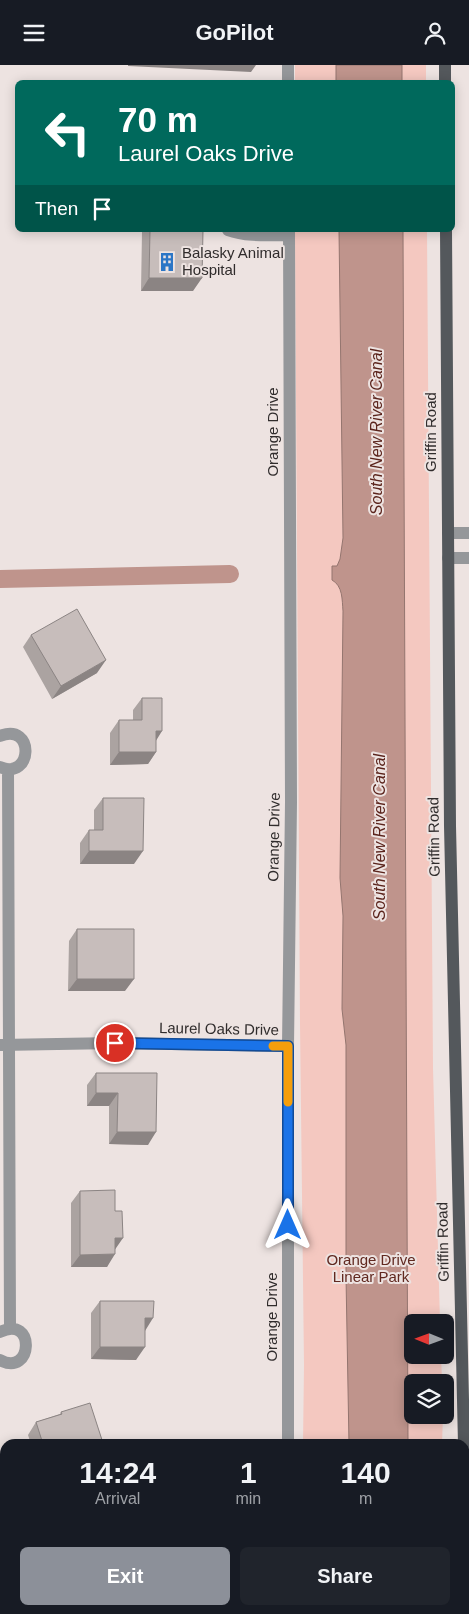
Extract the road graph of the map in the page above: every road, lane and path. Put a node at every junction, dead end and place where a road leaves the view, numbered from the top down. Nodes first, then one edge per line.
1 (288, 65) edge
2 (445, 65) edge
3 (288, 80) edge
4 (445, 80) edge
5 (234, 232) edge
6 (446, 232) edge
7 (289, 233) edge
8 (448, 533) junction
9 (469, 533) edge
10 (448, 557) junction
11 (469, 557) edge
12 (0, 736) edge
13 (4, 768) edge
14 (5, 1045) edge
15 (288, 1046) junction
16 (5, 1330) edge
17 (0, 1360) edge
18 (464, 1437) edge
19 (288, 1439) edge

1 - 3 street
2 - 4 main road
5 - 7 street
6 - 8 main road, Griffin Road
7 - 15 street, Orange Drive
8 - 9 street
8 - 10 main road, Griffin Road
10 - 11 street
10 - 18 main road, Griffin Road
12 - 13 street
13 - 14 street
14 - 15 street, Laurel Oaks Drive
14 - 16 street
15 - 19 street, Orange Drive
16 - 17 street

